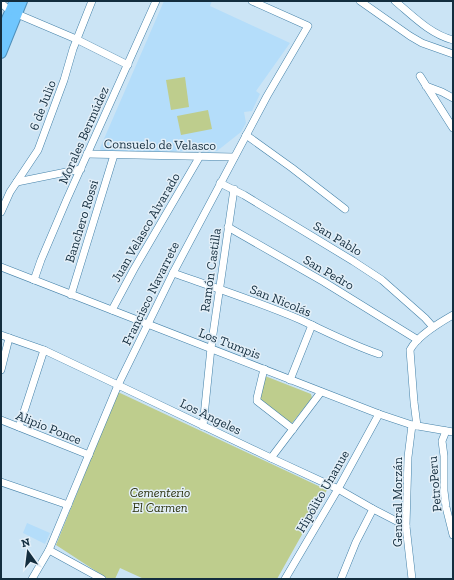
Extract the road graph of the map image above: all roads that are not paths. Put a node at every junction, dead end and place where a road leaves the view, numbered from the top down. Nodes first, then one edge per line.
1 (92, 1) edge
2 (156, 1) edge
3 (360, 1) edge
4 (395, 1) edge
5 (255, 2) edge
6 (1, 3) edge
7 (16, 5) edge
8 (1, 32) edge
9 (76, 39) junction
10 (453, 40) edge
11 (1, 53) edge
12 (453, 54) edge
13 (128, 65) junction
14 (420, 76) dead end
15 (426, 86) junction
16 (453, 98) edge
17 (453, 128) edge
18 (246, 135) junction
19 (87, 154) junction
20 (114, 155) junction
21 (200, 156) junction
22 (234, 157) junction
23 (81, 169) junction
24 (17, 182) junction
25 (220, 183) junction
26 (234, 189) junction
27 (345, 209) dead end
28 (1, 212) edge
29 (228, 227) junction
30 (1, 267) edge
31 (173, 273) junction
32 (34, 280) junction
33 (220, 290) junction
34 (71, 295) junction
35 (112, 310) junction
36 (453, 315) edge
37 (149, 324) junction
38 (312, 326) junction
39 (433, 327) junction
40 (1, 335) edge
41 (9, 338) junction
42 (418, 340) junction
43 (211, 348) junction
44 (44, 350) junction
45 (379, 354) dead end
46 (264, 369) junction
47 (1, 370) edge
48 (290, 380) junction
49 (118, 385) junction
50 (321, 392) junction
51 (379, 414) junction
52 (1, 420) edge
53 (203, 426) junction
54 (415, 426) junction
55 (19, 427) junction
56 (293, 429) junction
57 (449, 432) edge
58 (89, 455) junction
59 (271, 458) junction
60 (1, 482) edge
61 (338, 489) junction
62 (68, 505) junction
63 (373, 509) junction
64 (406, 526) junction
65 (453, 535) edge
66 (49, 550) junction
67 (90, 576) edge
68 (32, 579) edge
69 (102, 579) edge
70 (285, 579) edge
71 (341, 579) edge
72 (412, 579) edge

1 - 9 street, 6 de Julio
2 - 13 street, Morales Bermúdez
3 - 12 street
4 - 10 street
5 - 18 street, Francisco Navarrete
6 - 7 street
7 - 8 highway
7 - 9 street
7 - 11 highway
9 - 13 street
9 - 24 street, 6 de Julio
13 - 19 street, Morales Bermúdez
14 - 15 street
15 - 16 street
15 - 17 street
18 - 22 street, Francisco Navarrete
18 - 27 street
19 - 20 street, Consuelo de Velasco
19 - 23 street, Morales Bermúdez
20 - 21 street, Consuelo de Velasco
20 - 34 street, Banchero Rossi
21 - 22 street, Consuelo de Velasco
21 - 35 street, Juan Velasco Alvarado
22 - 25 street, Francisco Navarrete
23 - 24 street
23 - 32 street, Morales Bermúdez
24 - 28 street, 6 de Julio
25 - 26 street, San Pablo
25 - 31 street, Francisco Navarrete
26 - 29 street, Ramón Castilla
26 - 39 street, San Pablo
29 - 33 street, Ramón Castilla
29 - 42 street, San Pedro
30 - 32 street, Los Tumpis
31 - 33 street, San Nicolás
31 - 37 street, Francisco Navarrete
32 - 34 street, Los Tumpis
33 - 38 street, San Nicolás
33 - 43 street, Ramón Castilla
34 - 35 street, Los Tumpis
35 - 37 street, Los Tumpis
36 - 39 street
37 - 43 street, Los Tumpis
37 - 49 street, Francisco Navarrete
38 - 45 street, San Nicolás
38 - 48 street
39 - 42 street
40 - 41 street, Los Angeles
41 - 44 street, Los Angeles
41 - 47 street
42 - 54 street
43 - 46 street, Los Tumpis
43 - 53 street, Ramón Castilla
44 - 49 street, Los Angeles
44 - 55 street
46 - 48 street, Los Tumpis
46 - 56 street
48 - 50 street, Los Tumpis
49 - 53 street, Los Angeles
49 - 58 street, Francisco Navarrete
50 - 51 street, Los Tumpis
50 - 56 street
51 - 54 street, Los Tumpis
51 - 61 street, Hipólito Unanue
52 - 55 street, Alipio Ponce
53 - 59 street, Los Angeles
54 - 57 street, Los Tumpis
54 - 64 street, General Morzán
55 - 58 street, Alipio Ponce
56 - 59 street
57 - 65 street, PetroPeru
58 - 62 street, Francisco Navarrete
59 - 61 street, Los Angeles
60 - 62 street
61 - 63 street, Los Angeles
61 - 70 street, Hipólito Unanue
62 - 66 street, Francisco Navarrete
63 - 64 street, Los Angeles
63 - 71 street
64 - 72 street, General Morzán
66 - 67 street
66 - 68 street, Francisco Navarrete
67 - 69 street

